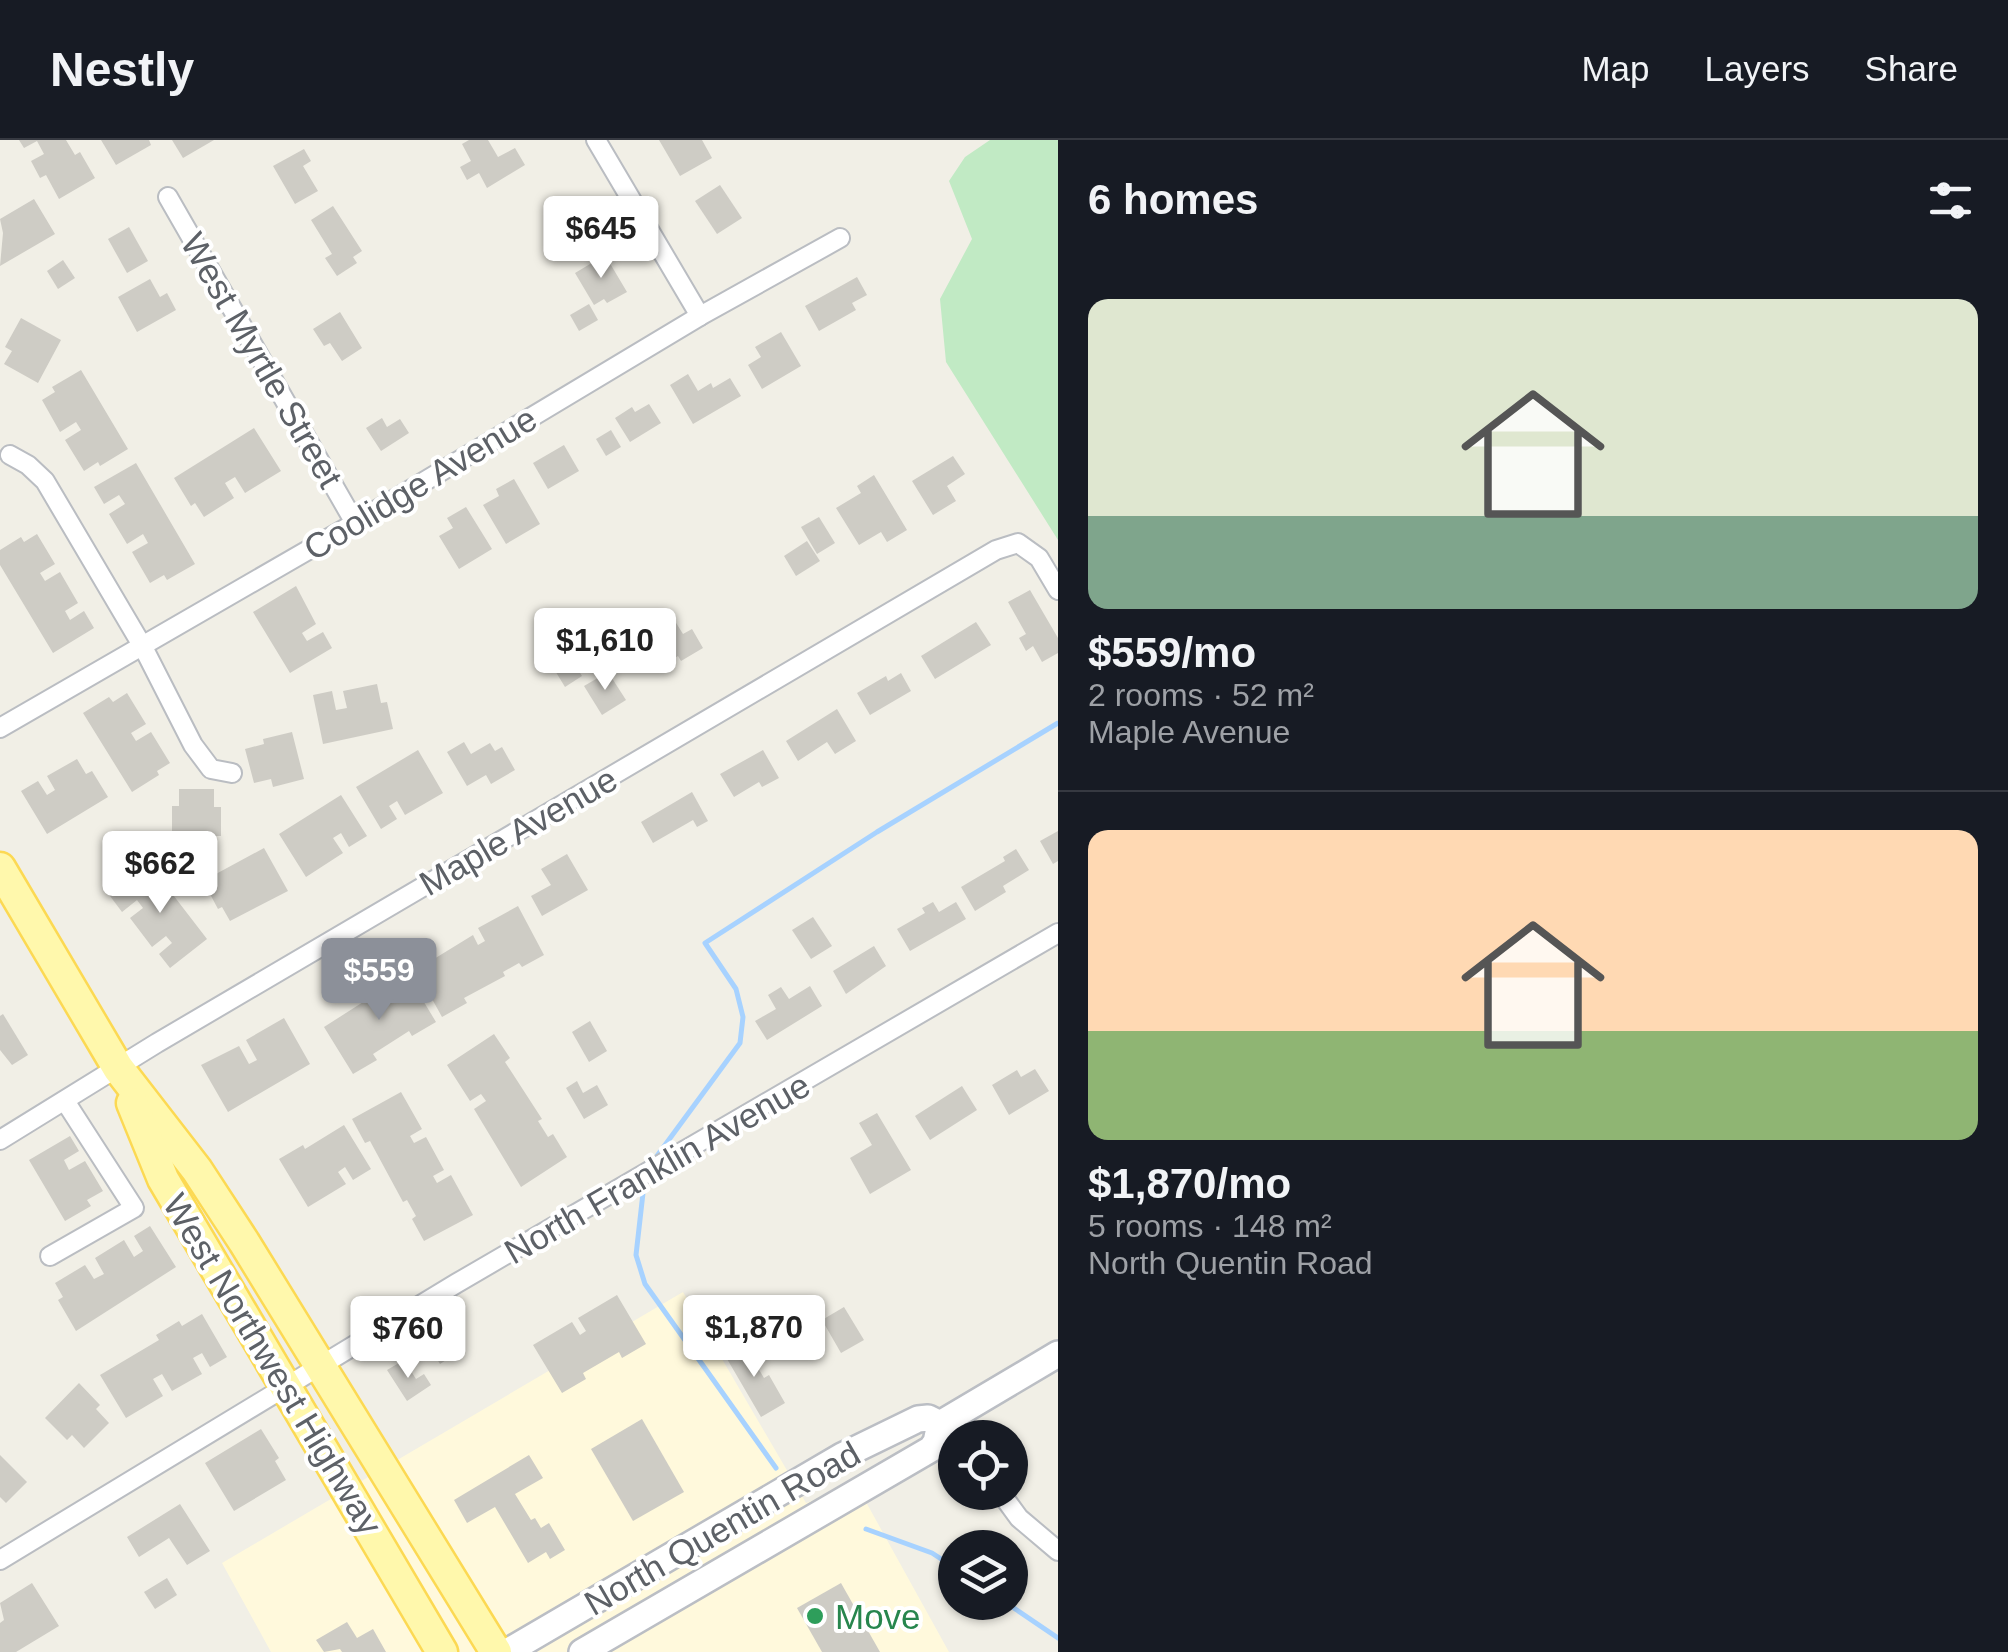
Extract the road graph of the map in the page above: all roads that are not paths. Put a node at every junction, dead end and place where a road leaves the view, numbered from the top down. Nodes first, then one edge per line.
1 (596, 140) edge
2 (168, 196) dead end
3 (840, 238) dead end
4 (700, 316) junction
5 (10, 455) dead end
6 (356, 523) junction
7 (1058, 590) edge
8 (142, 646) junction
9 (0, 728) edge
10 (232, 773) dead end
11 (0, 868) edge
12 (1058, 934) edge
13 (118, 1068) junction
14 (65, 1100) junction
15 (0, 1140) edge
16 (50, 1256) dead end
17 (1058, 1354) edge
18 (320, 1366) junction
19 (286, 1387) junction
20 (959, 1420) edge
21 (938, 1422) edge
22 (938, 1440) edge
23 (1014, 1510) edge
24 (1058, 1551) edge
25 (0, 1560) edge
26 (442, 1652) edge
27 (496, 1652) edge
28 (507, 1652) edge
29 (582, 1652) edge

1 - 4 street
2 - 6 street, West Myrtle Street
3 - 4 street, Coolidge Avenue
4 - 6 street, Coolidge Avenue
5 - 8 street
6 - 8 street, Coolidge Avenue
7 - 13 street, Maple Avenue
8 - 9 street, Coolidge Avenue
8 - 10 street
11 - 13 main road, West Northwest Highway
12 - 18 street, North Franklin Avenue
13 - 14 street, Maple Avenue
13 - 18 main road, West Northwest Highway
13 - 19 main road, West Northwest Highway
14 - 15 street, Maple Avenue
14 - 16 street
17 - 20 main road, North Quentin Road
18 - 19 street, North Franklin Avenue
18 - 27 main road, West Northwest Highway
19 - 25 street, North Franklin Avenue
19 - 26 main road, West Northwest Highway
21 - 28 main road, North Quentin Road
22 - 29 main road, North Quentin Road
23 - 24 street

